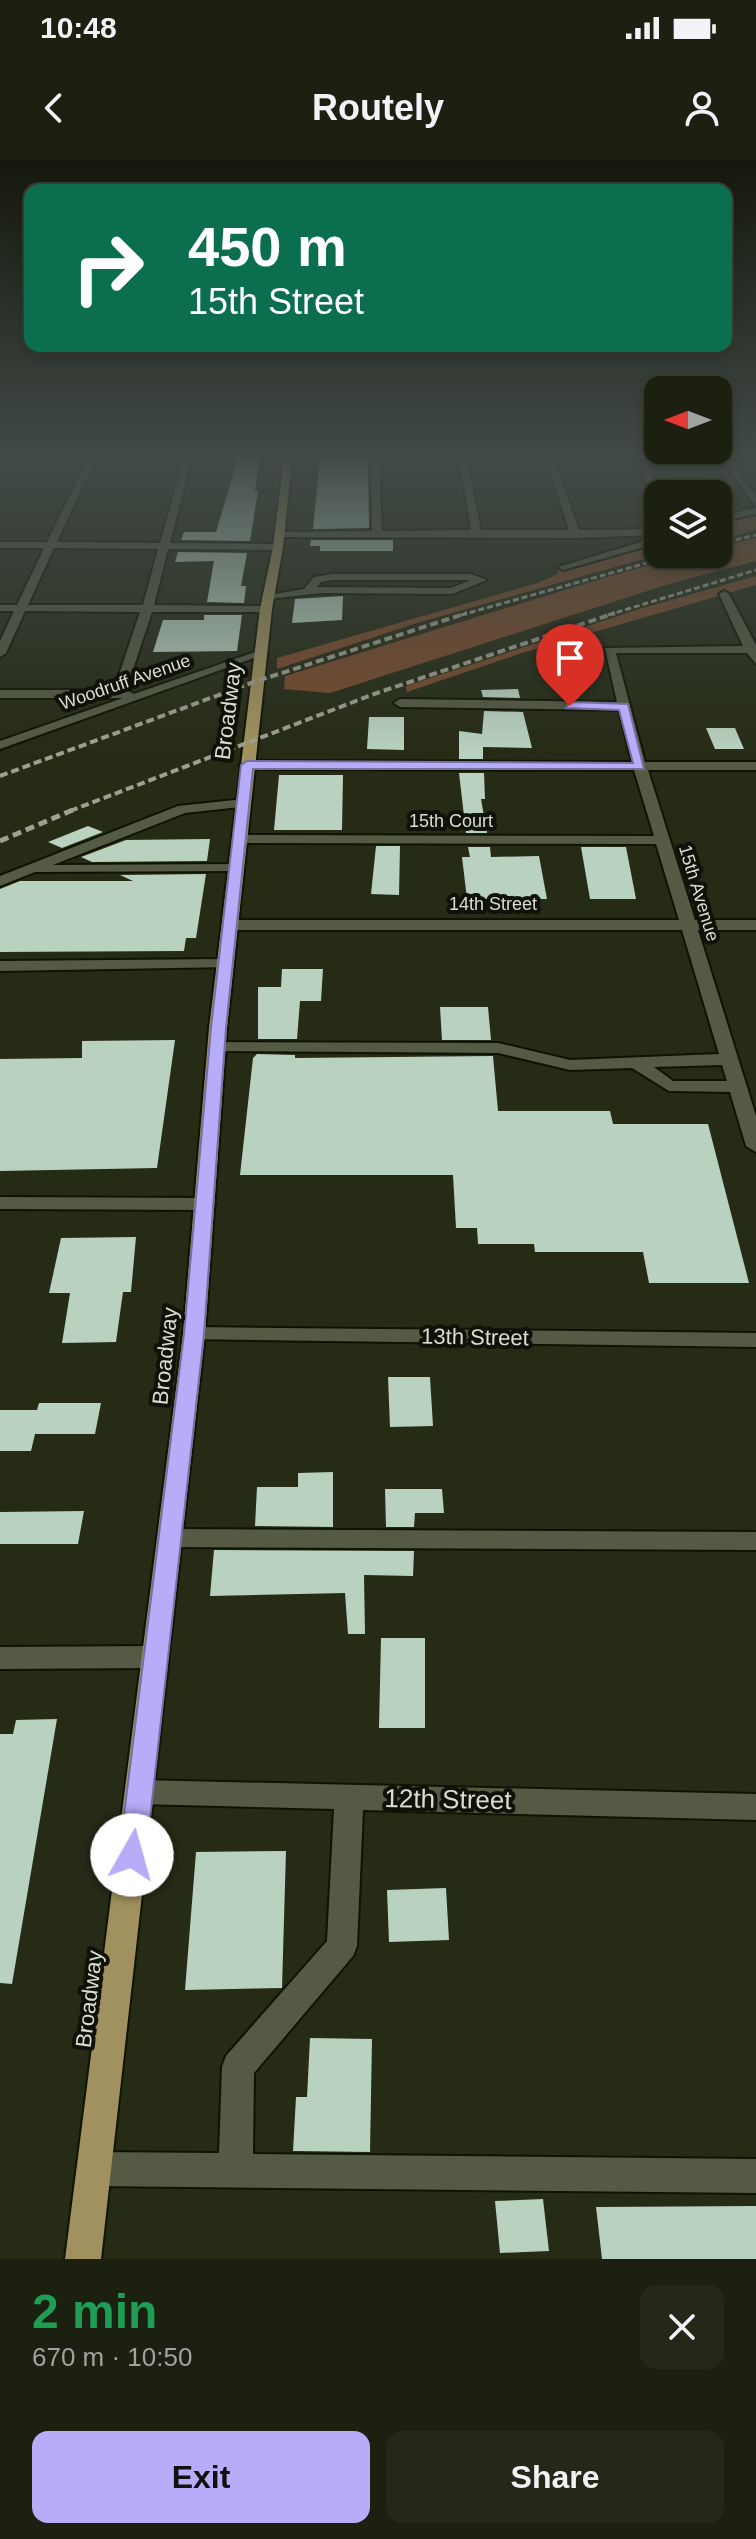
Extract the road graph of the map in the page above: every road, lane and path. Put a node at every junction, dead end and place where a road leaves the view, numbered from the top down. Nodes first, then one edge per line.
1 (45, 556) edge
2 (160, 556) edge
3 (276, 556) edge
4 (602, 556) edge
5 (563, 567) dead end
6 (308, 591) junction
7 (724, 594) dead end
8 (268, 596) junction
9 (0, 608) edge
10 (18, 608) junction
11 (147, 609) junction
12 (266, 609) junction
13 (0, 653) edge
14 (262, 653) junction
15 (754, 653) edge
16 (0, 694) edge
17 (119, 694) junction
18 (142, 694) junction
19 (400, 703) dead end
20 (624, 706) junction
21 (0, 745) edge
22 (247, 765) junction
23 (756, 766) edge
24 (640, 767) junction
25 (244, 803) junction
26 (240, 839) junction
27 (662, 840) junction
28 (237, 868) junction
29 (26, 870) junction
30 (0, 881) edge
31 (688, 924) junction
32 (230, 925) junction
33 (756, 925) edge
34 (226, 964) junction
35 (0, 966) edge
36 (217, 1047) junction
37 (728, 1059) junction
38 (635, 1062) junction
39 (737, 1087) junction
40 (756, 1146) edge
41 (0, 1203) edge
42 (205, 1204) junction
43 (194, 1334) junction
44 (756, 1340) edge
45 (169, 1538) junction
46 (756, 1541) edge
47 (154, 1657) junction
48 (0, 1658) edge
49 (140, 1792) junction
50 (349, 1797) junction
51 (756, 1807) edge
52 (94, 2169) junction
53 (236, 2170) junction
54 (756, 2176) edge
55 (83, 2259) edge

1 - 10 street
2 - 11 street
3 - 8 main road, Broadway
4 - 5 street
6 - 6 street
6 - 8 street
7 - 15 street
8 - 12 main road, Broadway
9 - 10 street
10 - 11 street
10 - 13 street
11 - 12 street
11 - 17 street
12 - 14 main road, Broadway
14 - 18 street, Woodruff Avenue
14 - 22 main road, Broadway
15 - 20 street, 15th Avenue
16 - 17 street
17 - 18 street
18 - 21 street, Woodruff Avenue
19 - 20 street
20 - 24 street, 15th Avenue
22 - 24 street
22 - 25 main road, Broadway
23 - 24 street
24 - 27 street, 15th Avenue
25 - 26 main road, Broadway
25 - 29 street
26 - 27 street, 15th Court
26 - 28 main road, Broadway
27 - 31 street, 15th Avenue
28 - 29 street
28 - 32 main road, Broadway
29 - 30 street
31 - 32 street, 14th Street
31 - 33 street, 14th Street
31 - 37 street, 15th Avenue
32 - 34 main road, Broadway
34 - 35 street
34 - 36 main road, Broadway
36 - 38 street
36 - 42 main road, Broadway
37 - 38 street
37 - 39 street, 15th Avenue
38 - 39 street
39 - 40 street, 15th Avenue
41 - 42 street
42 - 43 main road, Broadway
43 - 44 street, 13th Street
43 - 45 main road, Broadway
45 - 46 street
45 - 47 main road, Broadway
47 - 48 street
47 - 49 main road, Broadway
49 - 50 street, 12th Street
49 - 52 main road, Broadway
50 - 51 street, 12th Street
50 - 53 street
52 - 53 street
52 - 55 main road, Broadway
53 - 54 street

